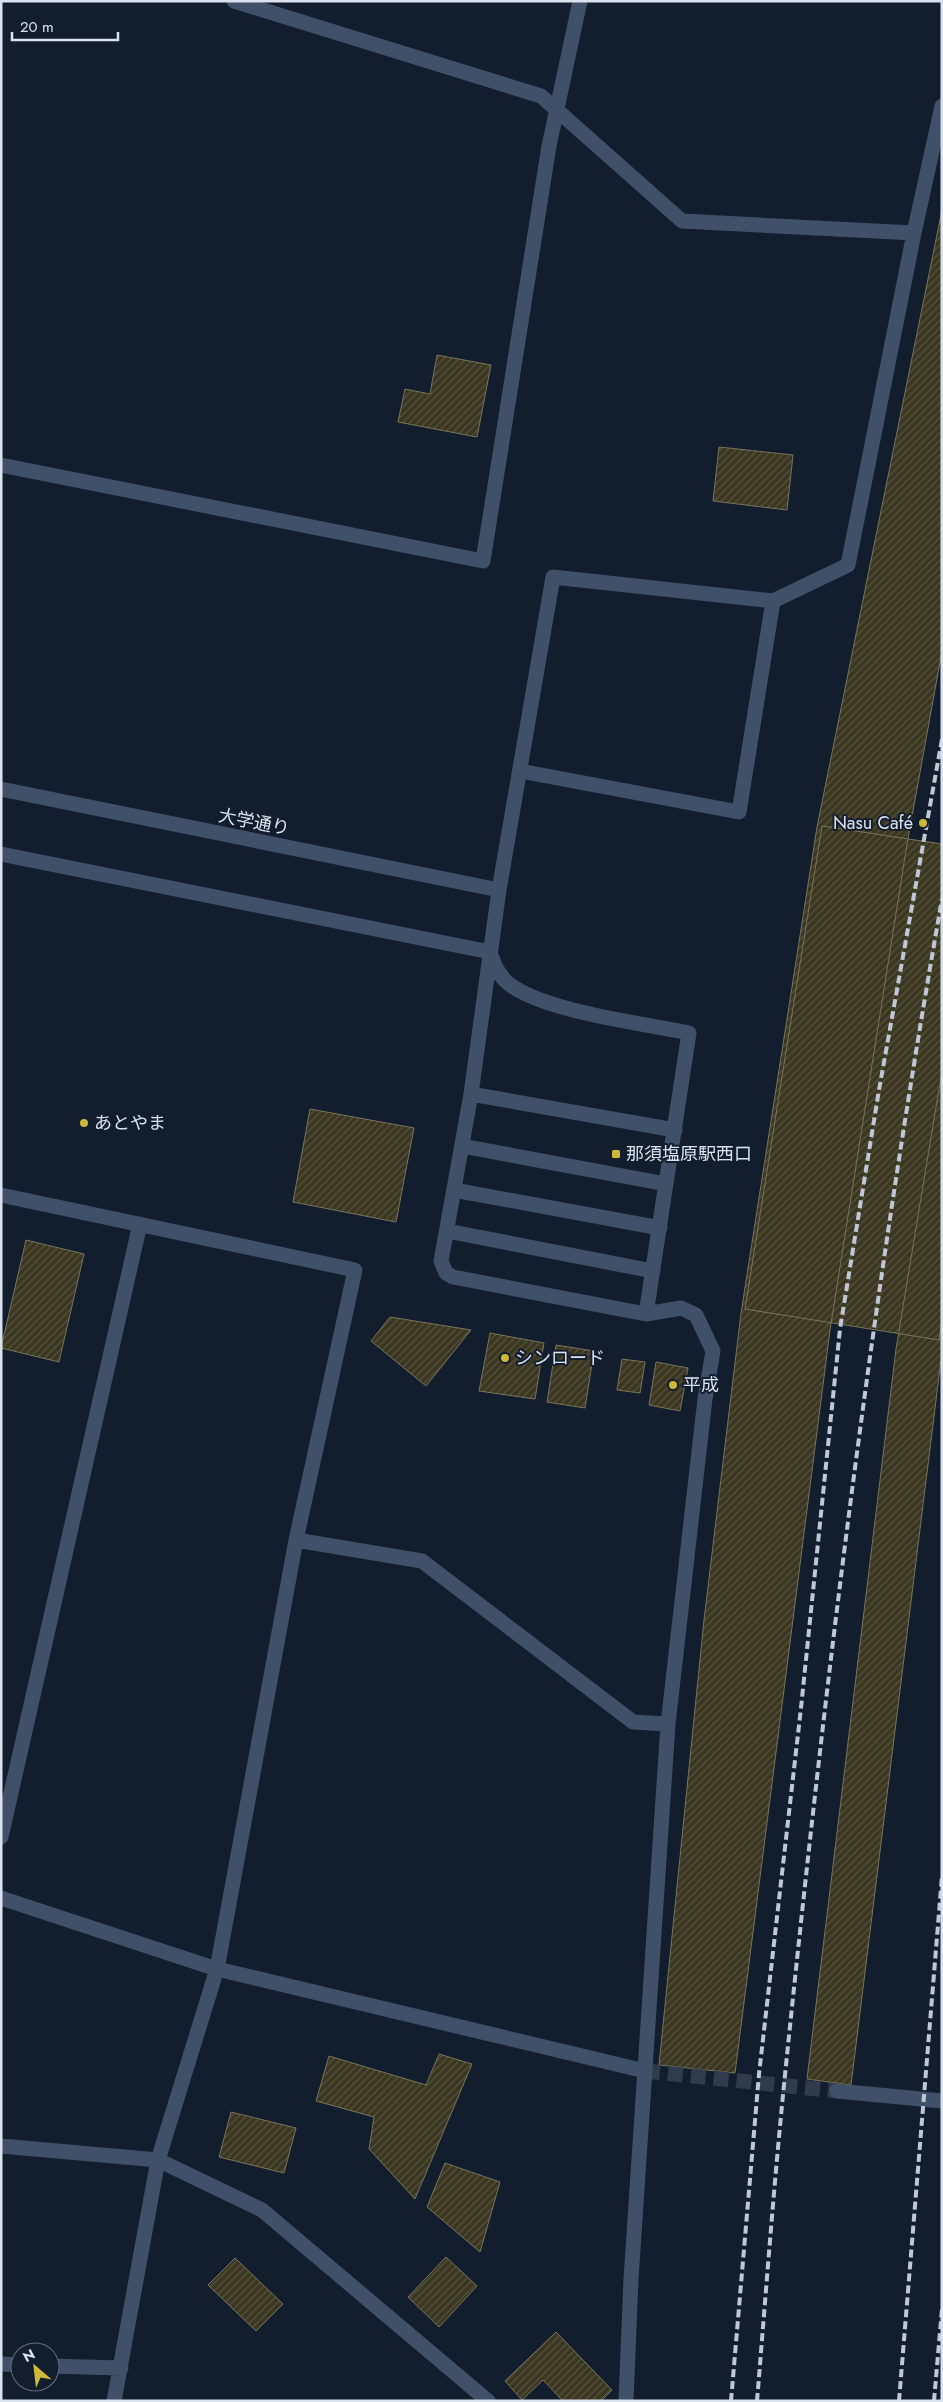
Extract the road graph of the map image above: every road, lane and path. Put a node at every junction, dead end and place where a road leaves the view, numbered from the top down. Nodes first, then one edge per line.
1 (234, 1) edge
2 (580, 1) edge
3 (942, 106) edge
4 (557, 112) junction
5 (914, 233) junction
6 (1, 465) edge
7 (774, 602) junction
8 (520, 771) junction
9 (1, 790) edge
10 (1, 854) edge
11 (499, 890) junction
12 (490, 952) junction
13 (471, 1094) junction
14 (675, 1130) junction
15 (462, 1146) junction
16 (666, 1184) junction
17 (454, 1190) junction
18 (1, 1195) edge
19 (140, 1224) junction
20 (660, 1228) junction
21 (447, 1231) junction
22 (653, 1271) junction
23 (646, 1314) junction
24 (296, 1540) junction
25 (668, 1724) junction
26 (1, 1837) edge
27 (1, 1898) edge
28 (217, 1969) junction
29 (645, 2071) junction
30 (837, 2092) tunnel mouth
31 (942, 2101) edge
32 (1, 2146) edge
33 (158, 2160) junction
34 (60, 2366) edge
35 (121, 2368) junction
36 (114, 2401) edge
37 (488, 2401) edge
38 (626, 2401) edge

1 - 4 street
2 - 4 street
3 - 5 street
4 - 5 street
4 - 6 street
5 - 7 street
7 - 8 street
7 - 8 street
8 - 11 street
9 - 11 street, 大学通り
10 - 12 street
11 - 12 street
12 - 13 street
12 - 14 street
13 - 14 street
13 - 15 street
14 - 16 street
15 - 16 street
15 - 17 street
16 - 20 street
17 - 20 street
17 - 21 street
18 - 19 street
19 - 24 street
19 - 26 street
20 - 22 street
21 - 22 street
21 - 23 street
22 - 23 street
23 - 25 street
24 - 25 street
24 - 28 street
25 - 29 street
27 - 28 street
28 - 29 street
28 - 33 street
29 - 38 street
30 - 31 street
32 - 33 street
33 - 35 street
33 - 37 street
34 - 35 street
35 - 36 street

